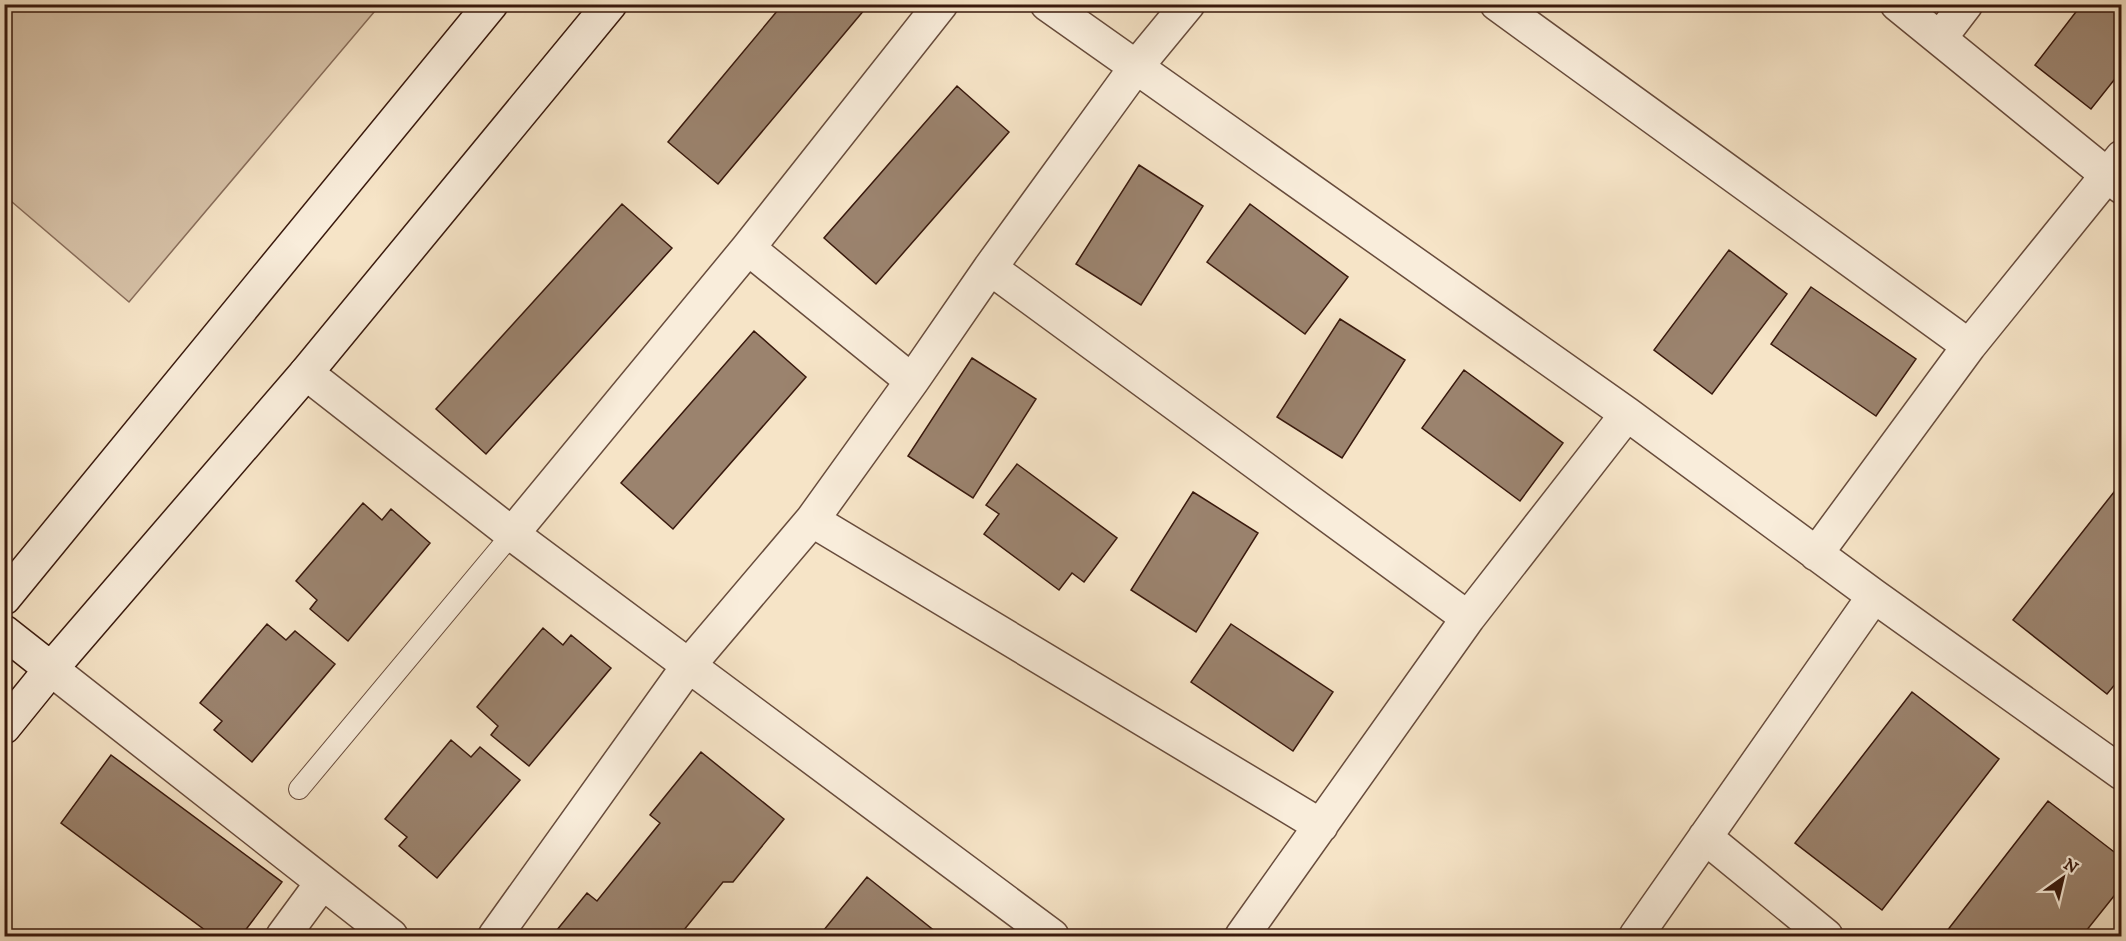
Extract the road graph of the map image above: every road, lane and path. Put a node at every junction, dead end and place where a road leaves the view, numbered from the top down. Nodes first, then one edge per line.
1 (491, 4) edge
2 (610, 4) edge
3 (941, 4) edge
4 (1047, 4) edge
5 (1188, 4) edge
6 (1497, 4) edge
7 (1897, 4) edge
8 (1966, 4) edge
9 (1940, 38) junction
10 (1136, 67) junction
11 (2116, 173) edge
12 (748, 248) junction
13 (990, 268) junction
14 (1969, 346) junction
15 (306, 373) junction
16 (912, 381) junction
17 (1627, 414) junction
18 (812, 520) junction
19 (512, 534) junction
20 (1816, 554) junction
21 (1874, 596) junction
22 (4, 598) edge
23 (1468, 618) junction
24 (4, 632) edge
25 (689, 665) junction
26 (51, 669) junction
27 (4, 727) edge
28 (2121, 773) edge
29 (299, 789) dead end
30 (1321, 825) junction
31 (1705, 837) junction
32 (322, 883) junction
33 (283, 936) edge
34 (391, 936) edge
35 (495, 936) edge
36 (1052, 936) edge
37 (1242, 936) edge
38 (1636, 936) edge
39 (1826, 936) edge

1 - 22 street
2 - 15 street
3 - 12 street
4 - 10 street
5 - 10 street
6 - 14 street
7 - 9 street
8 - 9 street
9 - 11 street
10 - 13 street
10 - 17 street
11 - 14 street
12 - 16 street
12 - 19 street
13 - 16 street
13 - 23 street
14 - 20 street
15 - 19 street
15 - 26 street
16 - 18 street
17 - 20 street
17 - 23 street
18 - 25 street
18 - 30 street
19 - 25 street
19 - 29 lane
20 - 21 street
21 - 28 street
21 - 31 street
23 - 30 street
24 - 26 street
25 - 35 street
25 - 36 street
26 - 27 street
26 - 32 street
30 - 37 street
31 - 38 street
31 - 39 street
32 - 33 street
32 - 34 street

